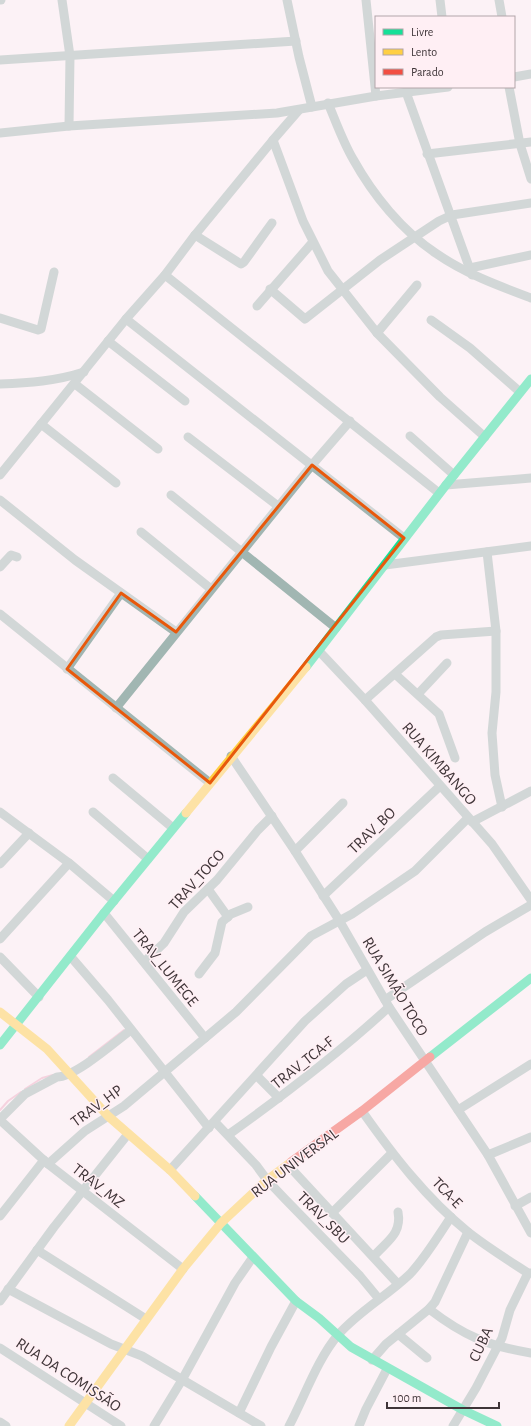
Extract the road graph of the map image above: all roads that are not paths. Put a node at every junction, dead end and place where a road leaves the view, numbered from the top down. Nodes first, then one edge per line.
1 (62, 0) edge
2 (287, 0) edge
3 (366, 0) edge
4 (440, 0) edge
5 (499, 0) edge
6 (442, 16) edge
7 (502, 16) edge
8 (296, 40) junction
9 (70, 56) junction
10 (0, 60) edge
11 (531, 74) edge
12 (515, 76) edge
13 (375, 86) edge
14 (375, 88) edge
15 (440, 88) edge
16 (509, 88) edge
17 (406, 92) junction
18 (376, 96) junction
19 (328, 103) junction
20 (312, 107) junction
21 (299, 110) junction
22 (69, 126) junction
23 (0, 133) edge
24 (272, 140) junction
25 (531, 142) edge
26 (520, 144) junction
27 (427, 154) junction
28 (531, 179) edge
29 (531, 203) edge
30 (452, 215) junction
31 (272, 223) dead end
32 (194, 235) junction
33 (414, 237) junction
34 (312, 243) junction
35 (531, 255) edge
36 (471, 271) junction
37 (54, 272) dead end
38 (165, 276) junction
39 (417, 285) dead end
40 (270, 289) junction
41 (341, 290) junction
42 (531, 298) edge
43 (257, 306) dead end
44 (0, 318) edge
45 (126, 319) junction
46 (431, 320) dead end
47 (377, 333) junction
48 (108, 341) junction
49 (84, 372) junction
50 (531, 379) edge
51 (0, 384) edge
52 (75, 384) junction
53 (520, 392) junction
54 (185, 402) dead end
55 (350, 421) junction
56 (41, 424) junction
57 (410, 436) dead end
58 (188, 437) dead end
59 (485, 437) junction
60 (158, 450) dead end
61 (312, 465) junction
62 (0, 475) edge
63 (454, 475) junction
64 (531, 478) edge
65 (116, 482) dead end
66 (446, 486) junction
67 (439, 493) junction
68 (171, 495) dead end
69 (0, 500) edge
70 (278, 506) junction
71 (141, 532) dead end
72 (404, 538) junction
73 (531, 546) edge
74 (241, 552) junction
75 (487, 552) junction
76 (17, 558) dead end
77 (385, 565) junction
78 (0, 567) edge
79 (211, 589) junction
80 (121, 593) junction
81 (0, 614) edge
82 (336, 628) junction
83 (496, 630) junction
84 (176, 632) junction
85 (318, 651) junction
86 (447, 664) dead end
87 (67, 669) junction
88 (394, 674) junction
89 (418, 694) junction
90 (365, 700) junction
91 (116, 708) junction
92 (231, 756) junction
93 (455, 758) dead end
94 (113, 778) dead end
95 (210, 783) junction
96 (440, 786) junction
97 (531, 791) edge
98 (343, 804) dead end
99 (502, 807) junction
100 (0, 812) edge
101 (93, 812) dead end
102 (272, 816) junction
103 (470, 820) junction
104 (174, 828) junction
105 (29, 833) junction
106 (296, 851) junction
107 (148, 859) junction
108 (69, 863) junction
109 (0, 864) edge
110 (208, 889) junction
111 (323, 896) junction
112 (114, 900) junction
113 (531, 900) edge
114 (531, 905) edge
115 (248, 906) dead end
116 (104, 913) junction
117 (228, 917) junction
118 (339, 920) junction
119 (0, 939) edge
120 (0, 957) edge
121 (70, 957) junction
122 (144, 962) junction
123 (367, 970) junction
124 (199, 974) dead end
125 (531, 978) edge
126 (39, 997) junction
127 (387, 1004) junction
128 (0, 1012) edge
129 (16, 1024) junction
130 (131, 1030) junction
131 (206, 1038) junction
132 (0, 1045) edge
133 (424, 1061) junction
134 (531, 1064) edge
135 (163, 1072) junction
136 (70, 1073) junction
137 (257, 1076) junction
138 (279, 1098) junction
139 (3, 1108) edge
140 (458, 1110) junction
141 (362, 1111) junction
142 (108, 1116) junction
143 (0, 1120) edge
144 (212, 1125) junction
145 (128, 1134) junction
146 (228, 1135) junction
147 (531, 1137) edge
148 (392, 1153) junction
149 (488, 1155) junction
150 (46, 1162) junction
151 (288, 1165) junction
152 (170, 1170) junction
153 (267, 1180) junction
154 (82, 1191) junction
155 (531, 1197) edge
156 (515, 1206) junction
157 (398, 1212) dead end
158 (332, 1213) junction
159 (0, 1216) edge
160 (451, 1217) junction
161 (221, 1223) junction
162 (468, 1232) junction
163 (531, 1233) edge
164 (37, 1250) junction
165 (374, 1256) junction
166 (253, 1257) junction
167 (183, 1269) junction
168 (530, 1273) edge
169 (398, 1284) junction
170 (8, 1289) junction
171 (379, 1299) junction
172 (0, 1301) edge
173 (296, 1301) junction
174 (429, 1309) junction
175 (146, 1319) junction
176 (398, 1334) junction
177 (338, 1335) junction
178 (496, 1347) junction
179 (0, 1348) edge
180 (126, 1349) junction
181 (531, 1354) edge
182 (427, 1358) dead end
183 (372, 1360) junction
184 (387, 1369) junction
185 (182, 1380) junction
186 (86, 1404) junction
187 (463, 1410) junction
188 (239, 1413) junction
189 (0, 1422) edge
190 (6, 1426) edge
191 (69, 1426) edge
192 (121, 1426) edge
193 (154, 1426) edge
194 (261, 1426) edge
195 (289, 1426) edge
196 (359, 1426) edge
197 (453, 1426) edge
198 (497, 1426) edge

1 - 9 street
2 - 8 street
3 - 13 street
4 - 6 street
5 - 7 street
8 - 9 street
8 - 20 street
9 - 10 street
9 - 22 street
11 - 12 street
14 - 18 street
15 - 17 street
16 - 26 street
17 - 18 street
17 - 27 street
18 - 19 street
19 - 20 street
19 - 33 street
20 - 21 street
21 - 22 street
21 - 24 street
22 - 23 street
24 - 32 street
24 - 34 street
25 - 26 street
26 - 27 street
26 - 28 street
27 - 30 street
29 - 30 street
30 - 33 street
30 - 36 street
31 - 32 street
32 - 38 street
33 - 36 street
33 - 41 street
34 - 40 street
34 - 41 street
35 - 36 street
36 - 42 street
37 - 44 street
38 - 45 street
38 - 55 street
39 - 47 street
40 - 41 street
40 - 43 street
41 - 47 street
45 - 48 street
45 - 61 street
46 - 53 street
47 - 59 street
48 - 49 street
48 - 54 street
49 - 51 street
49 - 52 street
50 - 53 street
52 - 56 street
52 - 60 street
53 - 59 street
55 - 61 street
55 - 67 street
56 - 62 street
56 - 65 street
57 - 63 street
58 - 70 street
59 - 63 street
61 - 70 street
61 - 72 street
63 - 66 street
64 - 66 street
66 - 67 street
67 - 72 street
68 - 74 street
69 - 80 street
70 - 74 street
71 - 79 street
72 - 77 street
73 - 75 street
74 - 79 street
74 - 82 street
75 - 77 street
75 - 83 street
76 - 78 street
77 - 82 street
79 - 84 street
80 - 84 street
80 - 87 street
81 - 87 street
82 - 85 street
83 - 88 street
83 - 99 street
84 - 91 street
85 - 90 street, RUA KIMBANGO
85 - 92 street
86 - 89 street
87 - 91 street
88 - 89 street
88 - 90 street
89 - 93 street
90 - 96 street, RUA KIMBANGO
91 - 95 street
92 - 95 street
92 - 102 street, RUA SIMÃO TOCO
94 - 104 street
95 - 104 street
96 - 103 street, RUA KIMBANGO
96 - 111 street, TRAV_BO
97 - 99 street, TRAV_HP
98 - 106 street
99 - 103 street, TRAV_HP
100 - 105 street
101 - 107 street
102 - 106 street, RUA SIMÃO TOCO
102 - 110 street, TRAV_TOCO
103 - 113 street, RUA KIMBANGO
103 - 118 street, TRAV_HP
104 - 107 street
105 - 108 street
105 - 109 street
106 - 111 street, RUA SIMÃO TOCO
107 - 112 street
108 - 112 street
108 - 119 street
110 - 117 street
110 - 122 street, TRAV_TOCO
111 - 118 street, RUA SIMÃO TOCO
112 - 116 street
114 - 127 street, TRAV_TCA-F
115 - 117 street
116 - 121 street
116 - 122 street, TRAV_LUMEGE
117 - 124 street
118 - 123 street, RUA SIMÃO TOCO
118 - 131 street, TRAV_HP
120 - 126 street
121 - 126 street
121 - 130 street, TRAV_SBU
122 - 131 street, TRAV_LUMEGE
123 - 127 street, RUA SIMÃO TOCO
123 - 137 street
125 - 133 street, RUA UNIVERSAL
126 - 129 street
127 - 133 street, RUA SIMÃO TOCO
127 - 138 street, TRAV_TCA-F
128 - 129 street
129 - 132 street
129 - 136 street
130 - 135 street, TRAV_SBU
130 - 136 street
131 - 135 street, TRAV_HP
133 - 140 street, RUA SIMÃO TOCO
133 - 141 street, RUA UNIVERSAL
134 - 140 street
135 - 142 street, TRAV_HP
135 - 144 street, TRAV_SBU
136 - 139 street
136 - 142 street
137 - 138 street
137 - 144 street
138 - 146 street, TRAV_TCA-F
139 - 143 street
140 - 149 street, RUA SIMÃO TOCO
141 - 148 street, TCA-E
141 - 151 street, RUA UNIVERSAL
142 - 145 street
142 - 150 street, TRAV_HP
143 - 150 street, TRAV_MZ
144 - 146 street, TRAV_SBU
144 - 152 street
145 - 152 street
145 - 154 street
146 - 153 street, TRAV_SBU
147 - 149 street
148 - 158 street
148 - 160 street, TCA-E
149 - 156 street, RUA SIMÃO TOCO
150 - 154 street, TRAV_MZ
150 - 159 street, TRAV_HP
151 - 153 street, RUA UNIVERSAL
151 - 158 street
152 - 161 street
153 - 161 street, RUA UNIVERSAL
153 - 171 street, TRAV_SBU
154 - 164 street
154 - 167 street, TRAV_MZ
155 - 156 street
156 - 163 street, RUA SIMÃO TOCO
157 - 165 street
158 - 165 street
160 - 162 street, TCA-E
160 - 169 street
161 - 166 street
161 - 167 street, RUA UNIVERSAL
162 - 168 street, TCA-E
162 - 174 street
164 - 170 street
164 - 175 street
165 - 169 street
166 - 173 street
166 - 185 street
167 - 175 street, RUA UNIVERSAL
168 - 178 street, CUBA
169 - 171 street
170 - 172 street
170 - 180 street
171 - 177 street
173 - 177 street
173 - 188 street
174 - 176 street
174 - 178 street
175 - 180 street, RUA UNIVERSAL
176 - 182 street
176 - 183 street
177 - 183 street
177 - 195 street
178 - 181 street
178 - 187 street, CUBA
179 - 186 street, RUA DA COMISSÃO
180 - 185 street
180 - 186 street, RUA UNIVERSAL
183 - 184 street
184 - 187 street
184 - 196 street
185 - 188 street
185 - 193 street
186 - 191 street, RUA UNIVERSAL
186 - 192 street, RUA DA COMISSÃO
187 - 197 street, CUBA
187 - 198 street
188 - 194 street
189 - 190 street

